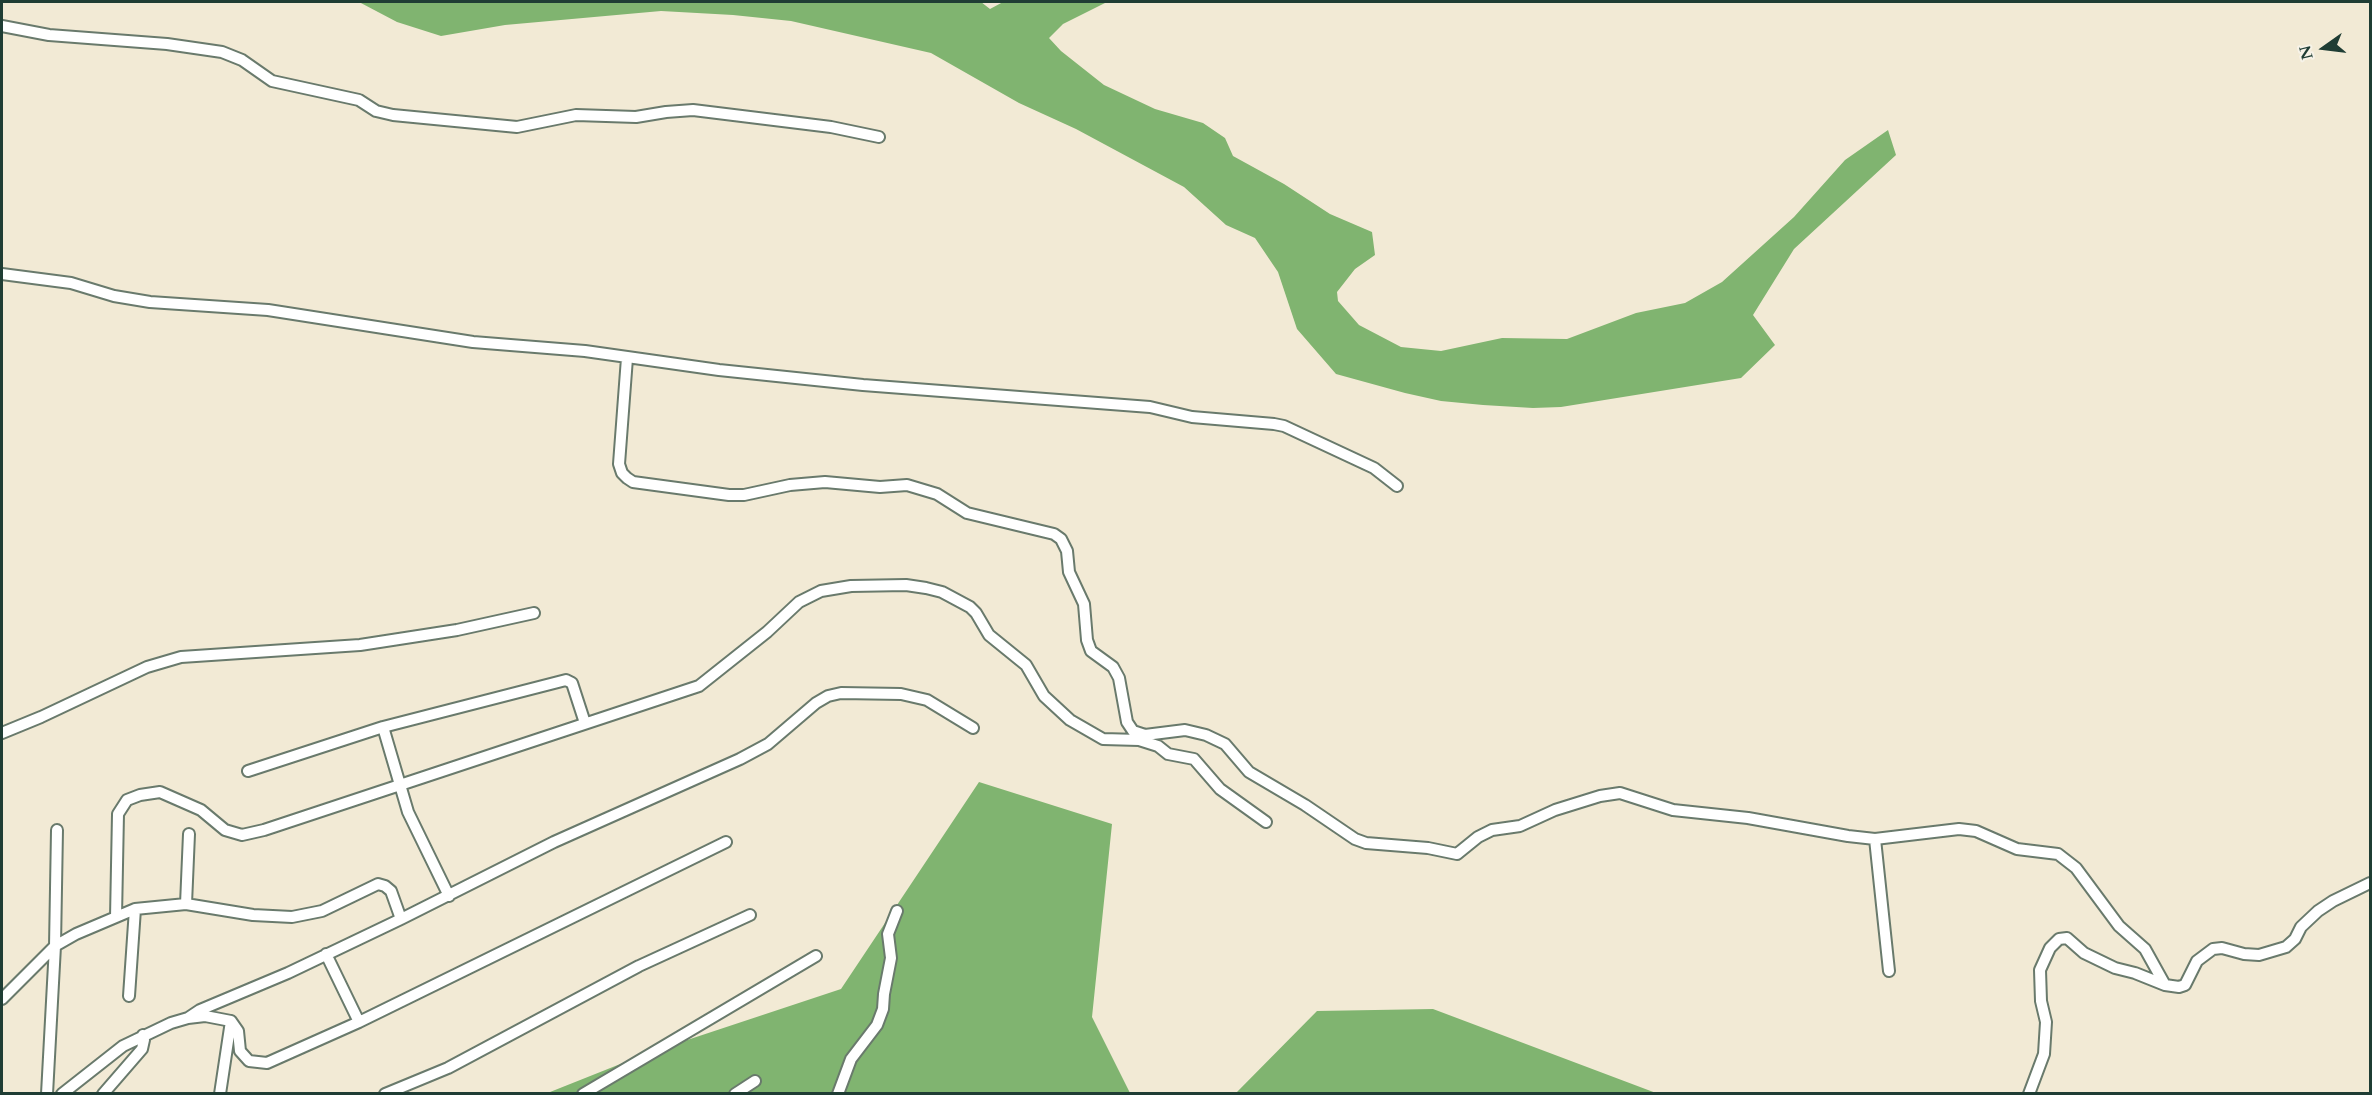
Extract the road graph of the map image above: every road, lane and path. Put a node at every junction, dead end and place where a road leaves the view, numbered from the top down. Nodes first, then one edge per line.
1 (2, 26) edge
2 (879, 137) dead end
3 (2, 274) edge
4 (627, 358) junction
5 (1397, 486) dead end
6 (534, 613) dead end
7 (585, 723) junction
8 (383, 728) junction
9 (973, 728) dead end
10 (2, 734) edge
11 (1136, 735) junction
12 (248, 771) dead end
13 (400, 783) junction
14 (1266, 822) dead end
15 (57, 830) dead end
16 (189, 834) dead end
17 (1875, 839) junction
18 (726, 842) dead end
19 (2370, 883) edge
20 (449, 896) junction
21 (186, 904) junction
22 (135, 909) junction
23 (897, 911) dead end
24 (750, 915) dead end
25 (116, 917) junction
26 (401, 919) junction
27 (55, 946) junction
28 (326, 954) junction
29 (816, 956) dead end
30 (1889, 971) dead end
31 (2165, 985) junction
32 (129, 996) dead end
33 (2, 999) edge
34 (188, 1018) junction
35 (231, 1021) junction
36 (359, 1022) junction
37 (143, 1035) junction
38 (755, 1081) dead end
39 (46, 1094) edge
40 (62, 1094) edge
41 (103, 1094) edge
42 (220, 1094) edge
43 (385, 1094) edge
44 (583, 1094) edge
45 (735, 1094) edge
46 (838, 1094) edge
47 (2029, 1094) edge

1 - 2 street
3 - 4 street
4 - 5 street
4 - 11 street
6 - 10 street
7 - 8 street
7 - 11 street
7 - 13 street
8 - 12 street
8 - 13 street
9 - 20 street
11 - 14 street
11 - 17 street
13 - 20 street
13 - 25 street
15 - 27 street
16 - 21 street
17 - 30 street
17 - 31 street
18 - 36 street
19 - 31 street
20 - 26 street
21 - 22 street
21 - 26 street
22 - 25 street
22 - 32 street
23 - 46 street
24 - 43 street
25 - 27 street
26 - 28 street
27 - 33 street
27 - 39 street
28 - 34 street
28 - 36 street
29 - 44 street
31 - 47 street
34 - 35 street
34 - 37 street
35 - 36 street
35 - 42 street
37 - 40 street
37 - 41 street
38 - 45 street

